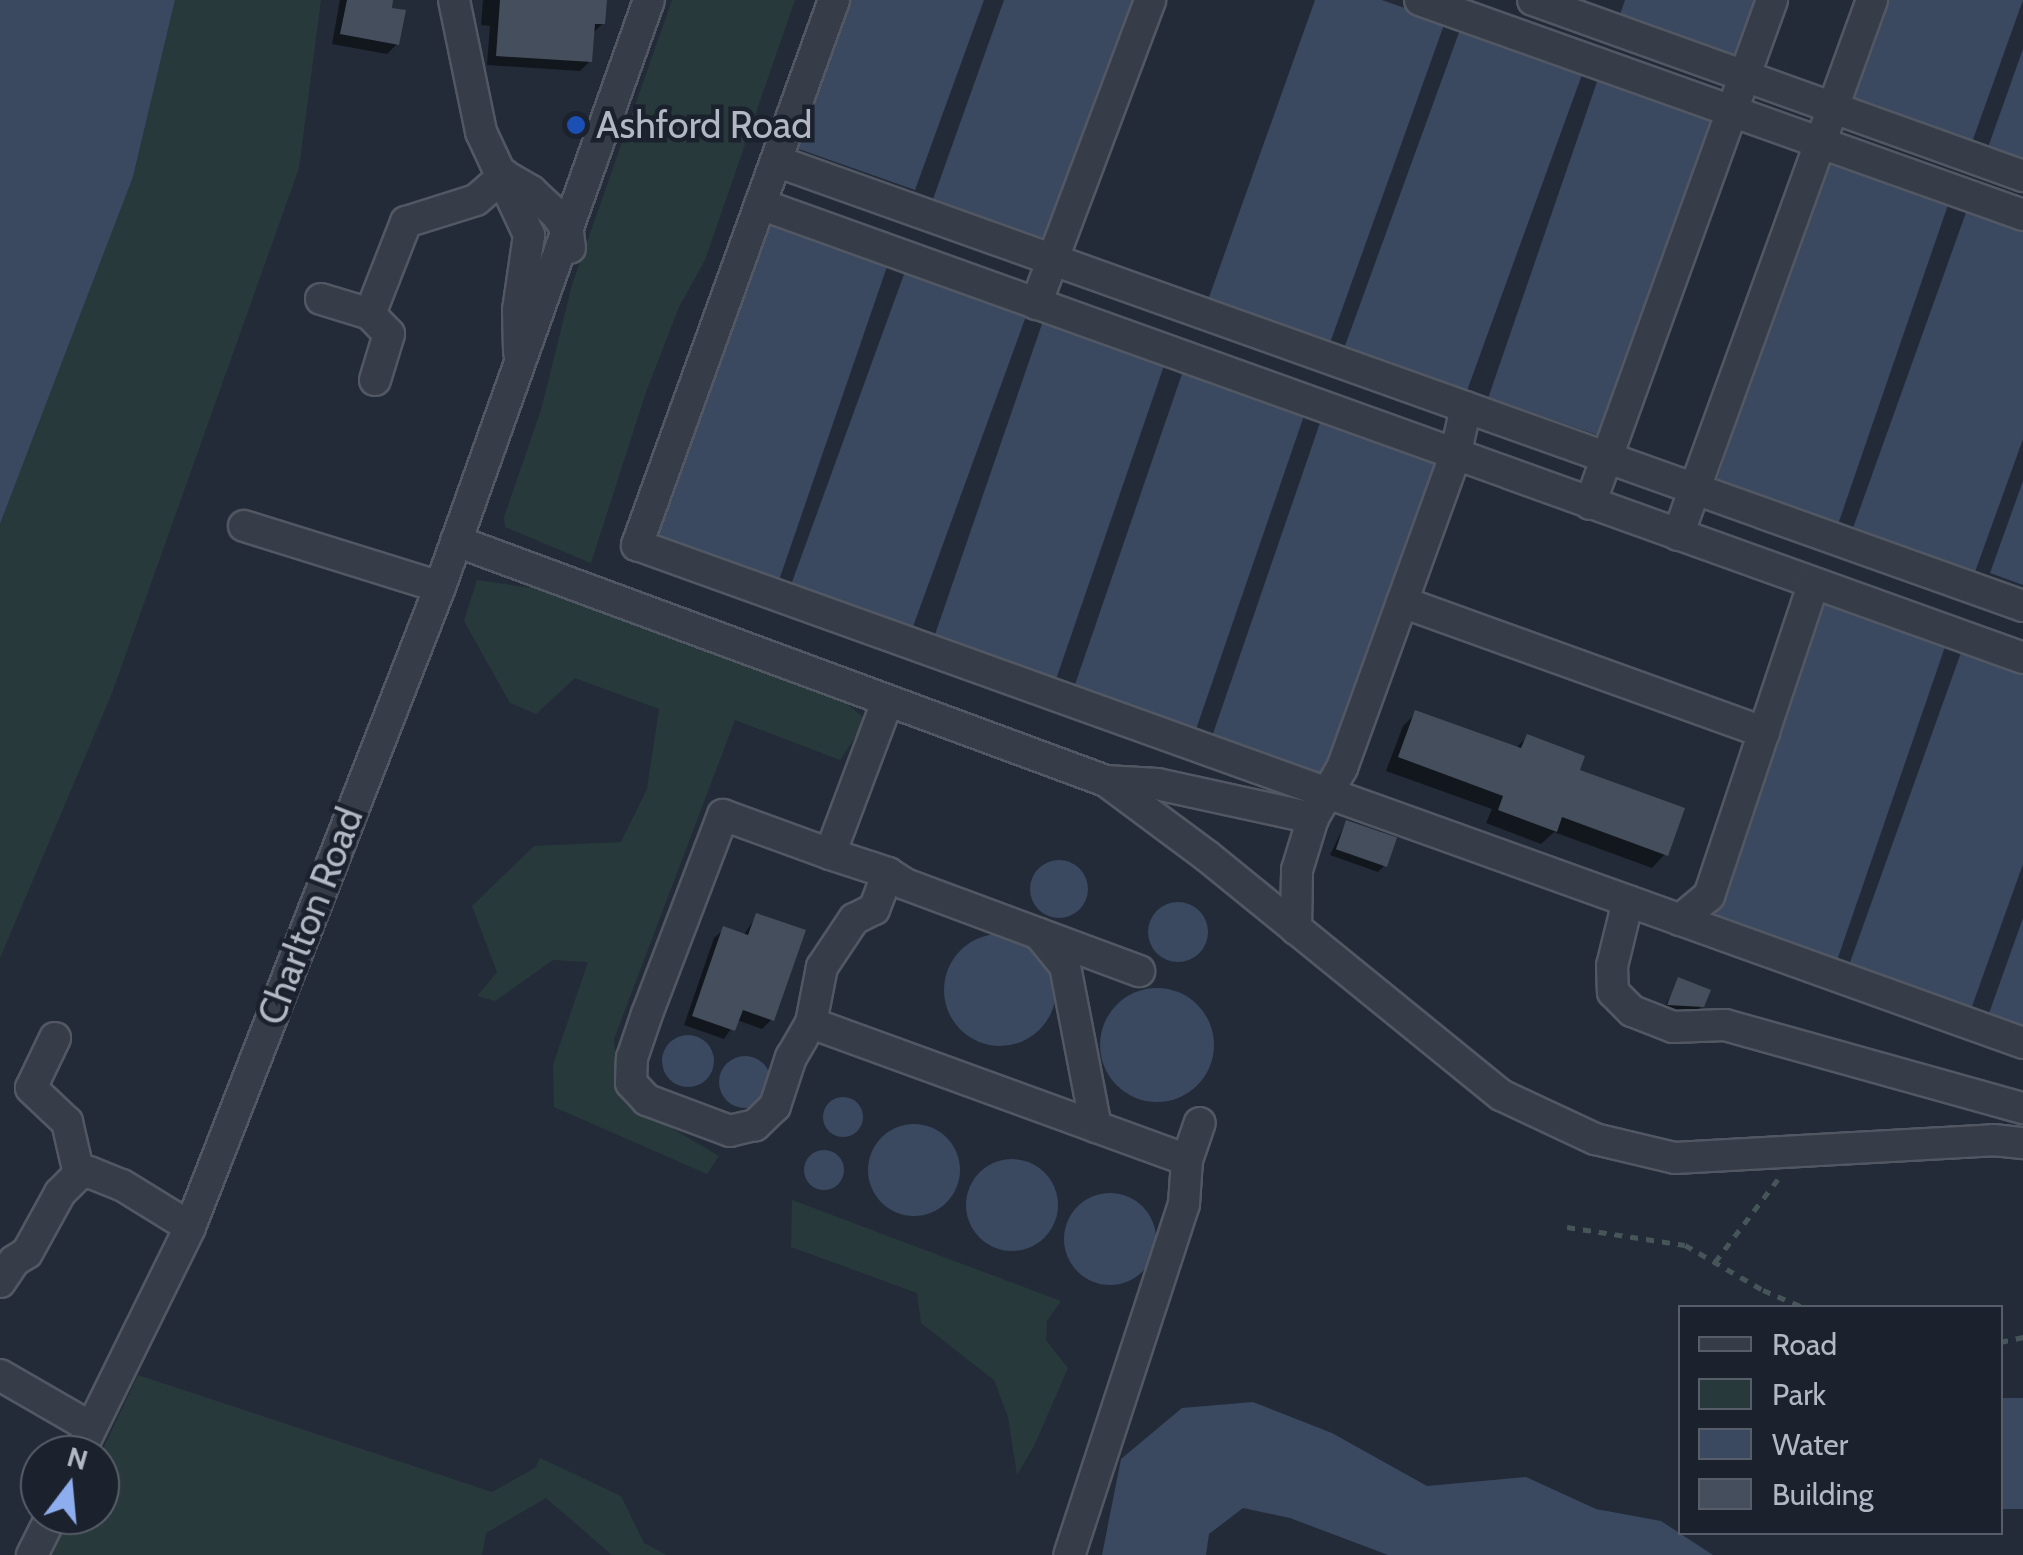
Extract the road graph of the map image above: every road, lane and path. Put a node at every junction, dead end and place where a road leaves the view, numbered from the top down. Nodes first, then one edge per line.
1 (454, 0) edge
2 (649, 0) edge
3 (834, 0) edge
4 (1150, 0) edge
5 (1420, 0) edge
6 (1533, 0) edge
7 (1772, 0) edge
8 (1872, 0) edge
9 (1484, 11) edge
10 (1612, 29) junction
11 (1600, 64) junction
12 (1744, 76) junction
13 (1834, 108) junction
14 (1731, 111) junction
15 (1820, 143) junction
16 (1974, 158) junction
17 (776, 161) junction
18 (505, 176) junction
19 (2023, 176) edge
20 (1959, 192) junction
21 (760, 204) junction
22 (916, 211) junction
23 (2023, 215) edge
24 (568, 232) junction
25 (899, 254) junction
26 (1056, 259) junction
27 (322, 299) dead end
28 (1036, 304) junction
29 (1182, 306) junction
30 (370, 314) junction
31 (1166, 351) junction
32 (1330, 359) junction
33 (520, 369) junction
34 (374, 380) dead end
35 (1314, 405) junction
36 (1466, 408) junction
37 (1455, 456) junction
38 (1608, 458) junction
39 (1695, 489) junction
40 (1590, 504) junction
41 (244, 526) dead end
42 (1678, 535) junction
43 (456, 542) junction
44 (1846, 543) junction
45 (1822, 586) junction
46 (440, 587) junction
47 (1974, 588) junction
48 (1402, 602) junction
49 (2023, 606) edge
50 (1957, 634) junction
51 (2023, 658) edge
52 (887, 702) junction
53 (1764, 732) junction
54 (1106, 781) junction
55 (1322, 806) junction
56 (830, 854) junction
57 (888, 873) junction
58 (1628, 901) junction
59 (1680, 920) junction
60 (1296, 929) junction
61 (1037, 932) junction
62 (1139, 970) dead end
63 (811, 1023) junction
64 (55, 1038) dead end
65 (2023, 1043) edge
66 (2023, 1108) edge
67 (1200, 1123) dead end
68 (1096, 1127) junction
69 (2023, 1143) edge
70 (1803, 1150) junction
71 (1186, 1160) junction
72 (78, 1162) junction
73 (190, 1226) junction
74 (1567, 1227) dead end
75 (1714, 1262) junction
76 (0, 1282) edge
77 (1798, 1305) edge
78 (0, 1376) edge
79 (76, 1435) edge
80 (87, 1435) edge
81 (1069, 1555) edge

1 - 18 street
2 - 24 street, Charlton Road
3 - 17 street
4 - 26 street
5 - 9 street
6 - 10 street
7 - 12 street
8 - 13 street
9 - 11 street
10 - 11 street
10 - 12 street
11 - 14 street
12 - 13 street
12 - 14 street
13 - 15 street
13 - 16 street
14 - 15 street
14 - 38 street
15 - 20 street
15 - 39 street
16 - 19 street
16 - 20 street
17 - 21 street
17 - 22 street
18 - 24 street
18 - 30 street
18 - 33 street
20 - 23 street
21 - 25 street
21 - 55 street
22 - 25 street
22 - 26 street
24 - 33 street, Charlton Road
25 - 28 street
26 - 28 street
26 - 29 street
27 - 30 street
28 - 31 street
29 - 31 street
29 - 32 street
30 - 34 street
31 - 35 street
32 - 35 street
32 - 36 street
33 - 43 street, Charlton Road
35 - 37 street
36 - 37 street
36 - 38 street
37 - 40 street
37 - 48 street
38 - 39 street
38 - 40 street
39 - 42 street
39 - 44 street
40 - 42 street
41 - 46 street
42 - 45 street
43 - 46 street, Charlton Road
43 - 52 street
44 - 45 street
44 - 47 street
45 - 50 street
45 - 53 street
46 - 73 street, Charlton Road
47 - 49 street
47 - 50 street
48 - 53 street
48 - 55 street
50 - 51 street
52 - 54 street
52 - 56 street
53 - 59 street
54 - 55 street
54 - 60 street
55 - 58 street
55 - 60 street
56 - 57 street
56 - 63 street
57 - 61 street
57 - 63 street
58 - 59 street
58 - 66 street
59 - 65 street
60 - 70 street
61 - 62 street
61 - 68 street
63 - 68 street
64 - 72 street
67 - 71 street
68 - 71 street
69 - 70 street
70 - 75 path
71 - 81 street
72 - 73 street
72 - 76 street
73 - 80 street, Charlton Road
74 - 75 path
75 - 77 path
78 - 79 street

